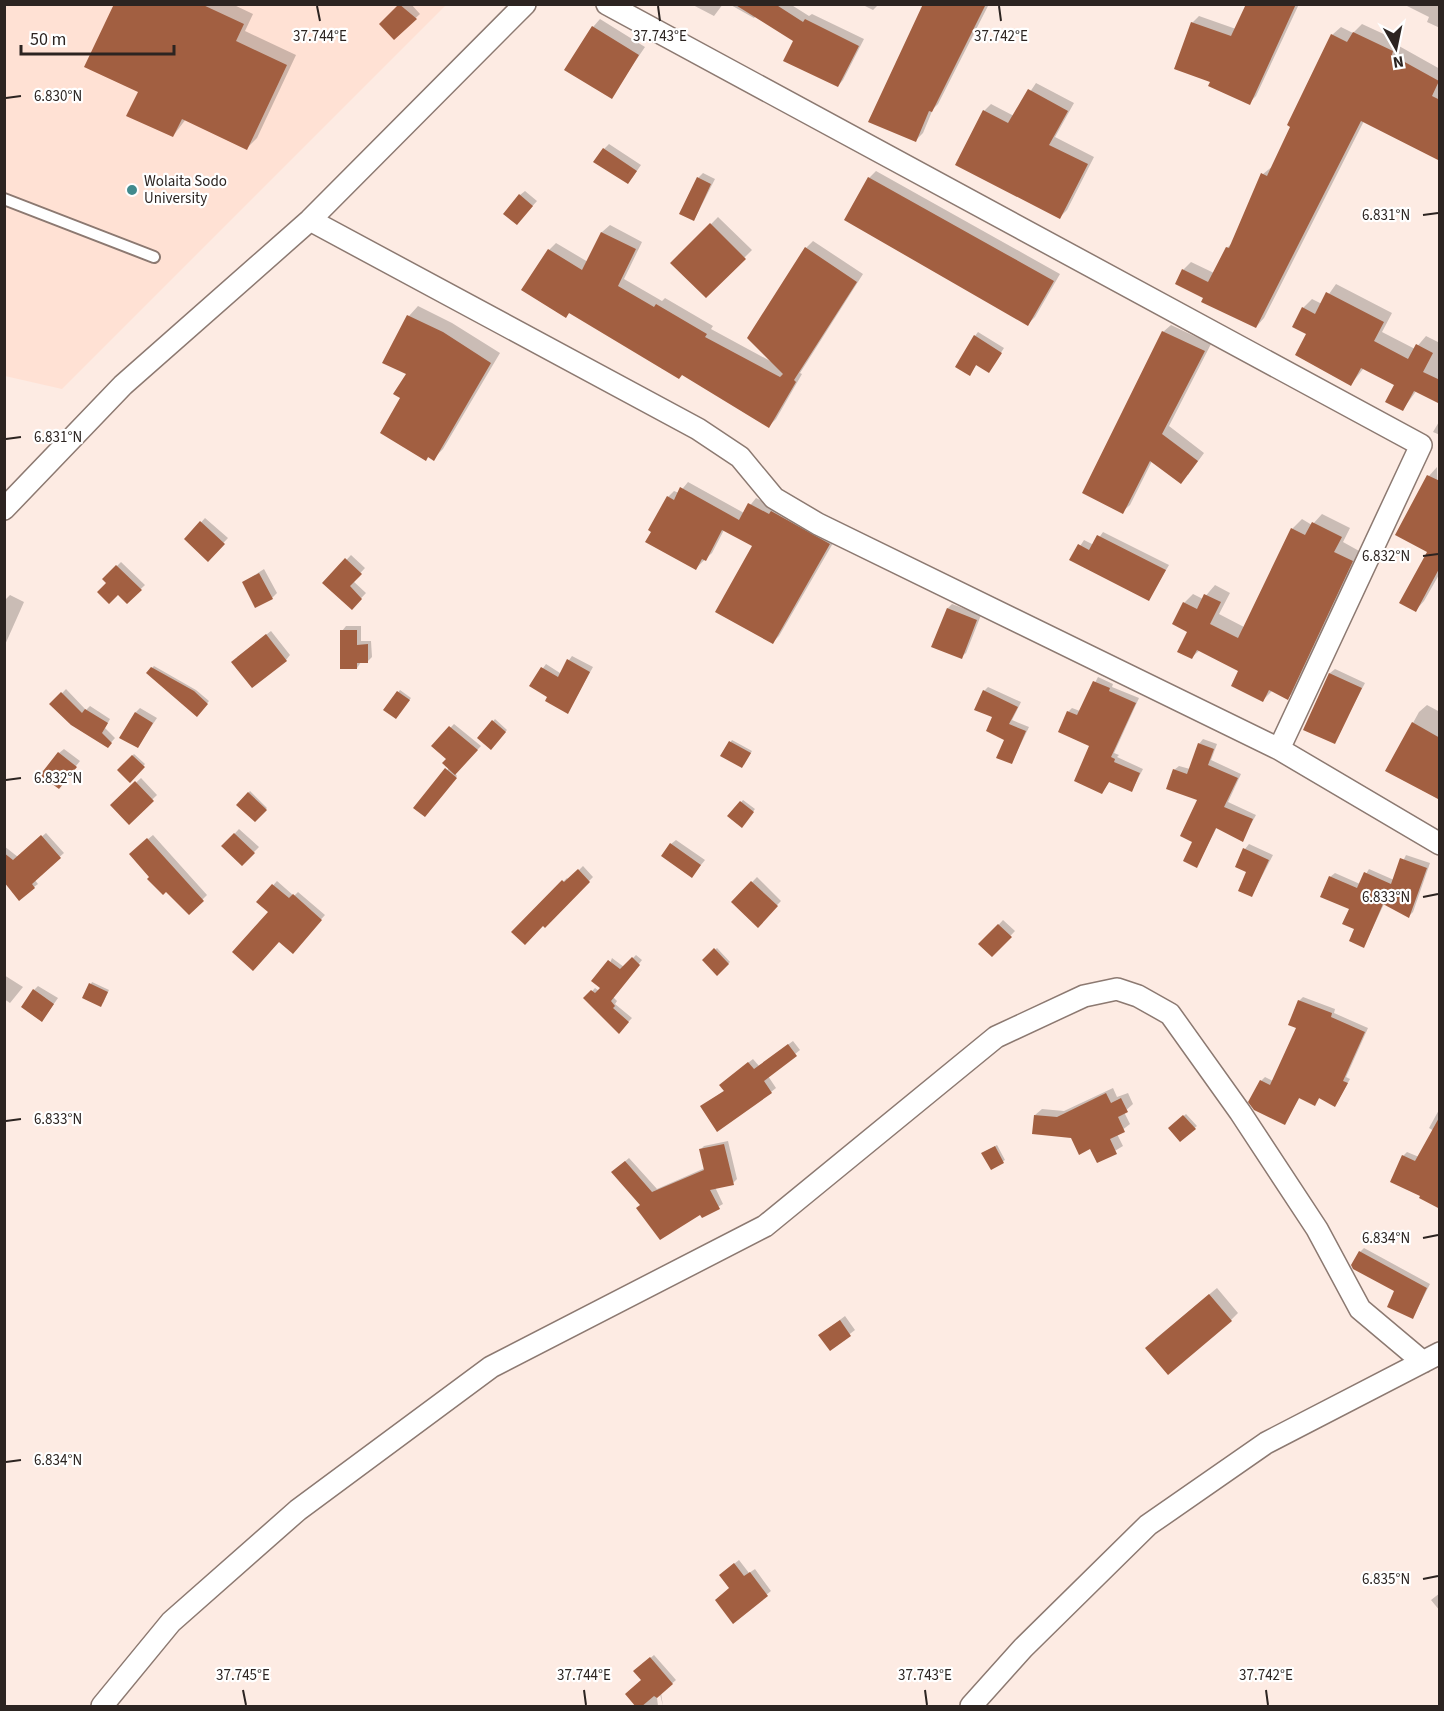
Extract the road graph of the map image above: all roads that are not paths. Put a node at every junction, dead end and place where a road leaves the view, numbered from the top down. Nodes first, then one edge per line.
1 (525, 4) edge
2 (607, 4) edge
3 (4, 199) edge
4 (310, 220) junction
5 (154, 257) dead end
6 (4, 509) edge
7 (1279, 749) junction
8 (1440, 844) edge
9 (1432, 1357) edge
10 (102, 1707) edge
11 (971, 1707) edge

1 - 4 street
2 - 7 street
3 - 5 lane
4 - 6 street
4 - 7 street
7 - 8 street
9 - 10 street
9 - 11 street

